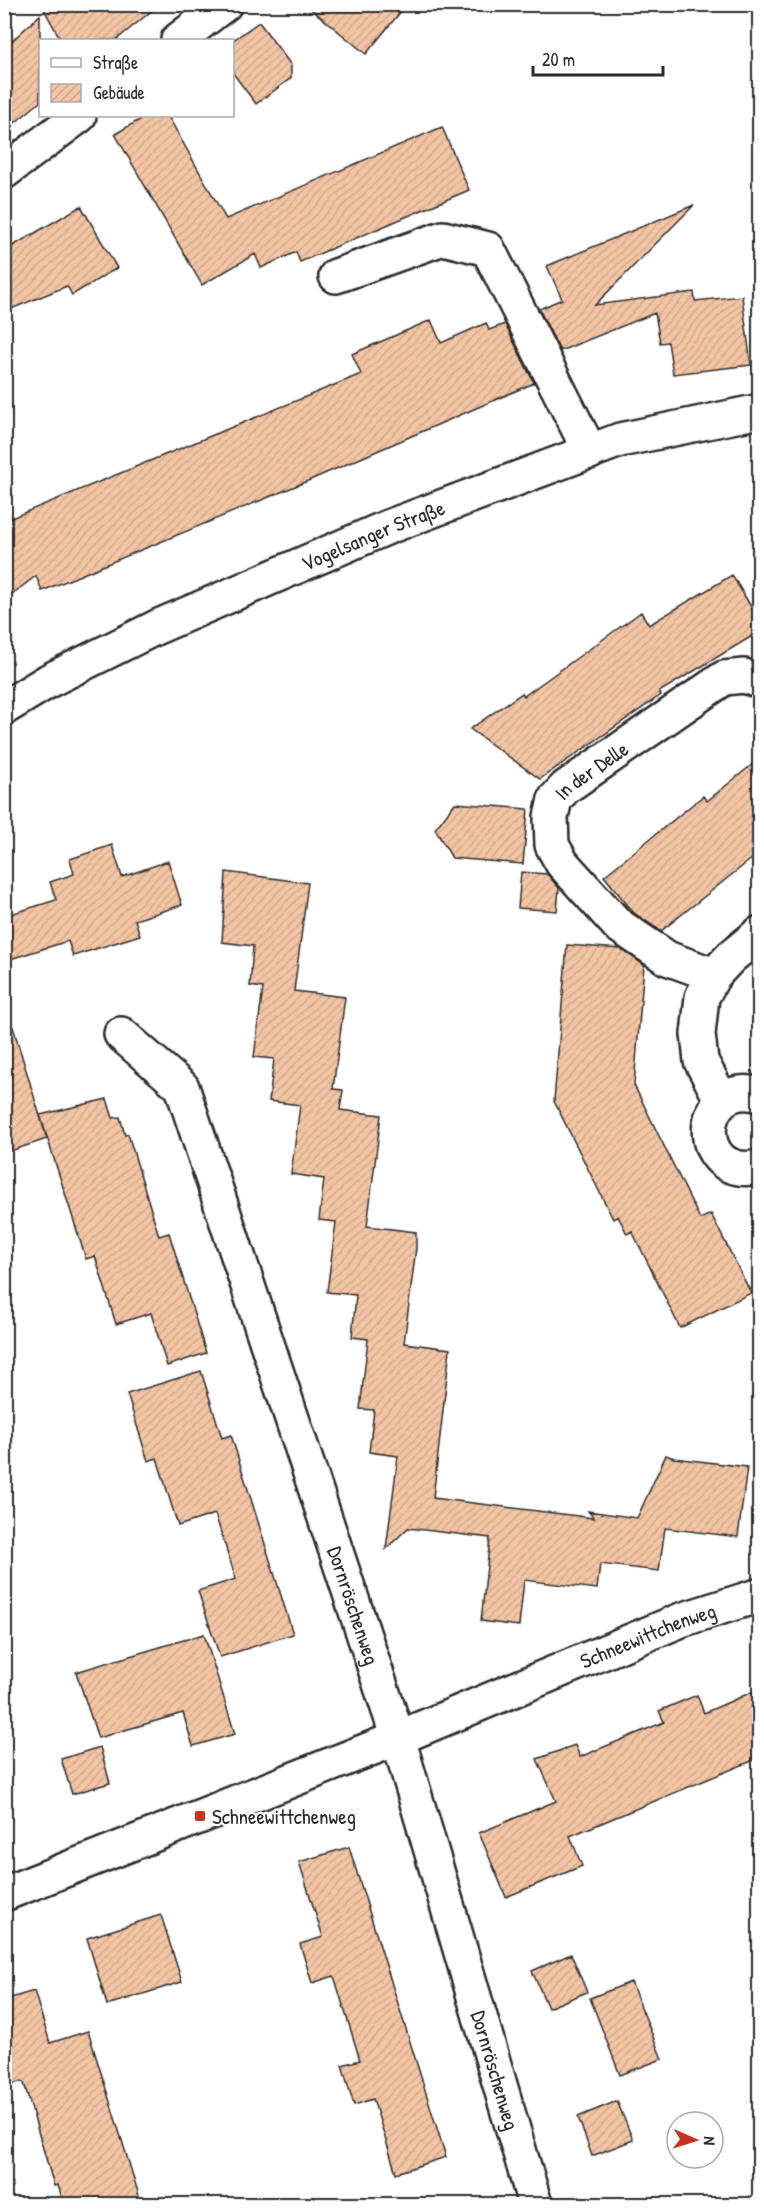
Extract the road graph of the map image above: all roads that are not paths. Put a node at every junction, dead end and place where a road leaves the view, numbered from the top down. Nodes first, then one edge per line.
1 (225, 4) edge
2 (179, 39) edge
3 (78, 117) edge
4 (4, 172) edge
5 (336, 276) dead end
6 (759, 411) edge
7 (590, 452) junction
8 (759, 681) edge
9 (4, 708) edge
10 (759, 933) edge
11 (714, 975) junction
12 (121, 1034) dead end
13 (759, 1095) edge
14 (722, 1101) junction
15 (759, 1167) edge
16 (759, 1595) edge
17 (398, 1738) junction
18 (4, 1894) edge
19 (535, 2205) edge

1 - 2 street
3 - 4 street
5 - 7 street
6 - 7 street, Vogelsanger Straße
7 - 9 street, Vogelsanger Straße
8 - 11 street, In der Delle
10 - 11 street
11 - 14 street
12 - 17 street, Dornröschenweg
13 - 14 street
14 - 15 street
16 - 17 street, Schneewittchenweg
17 - 18 street, Schneewittchenweg
17 - 19 street, Dornröschenweg

